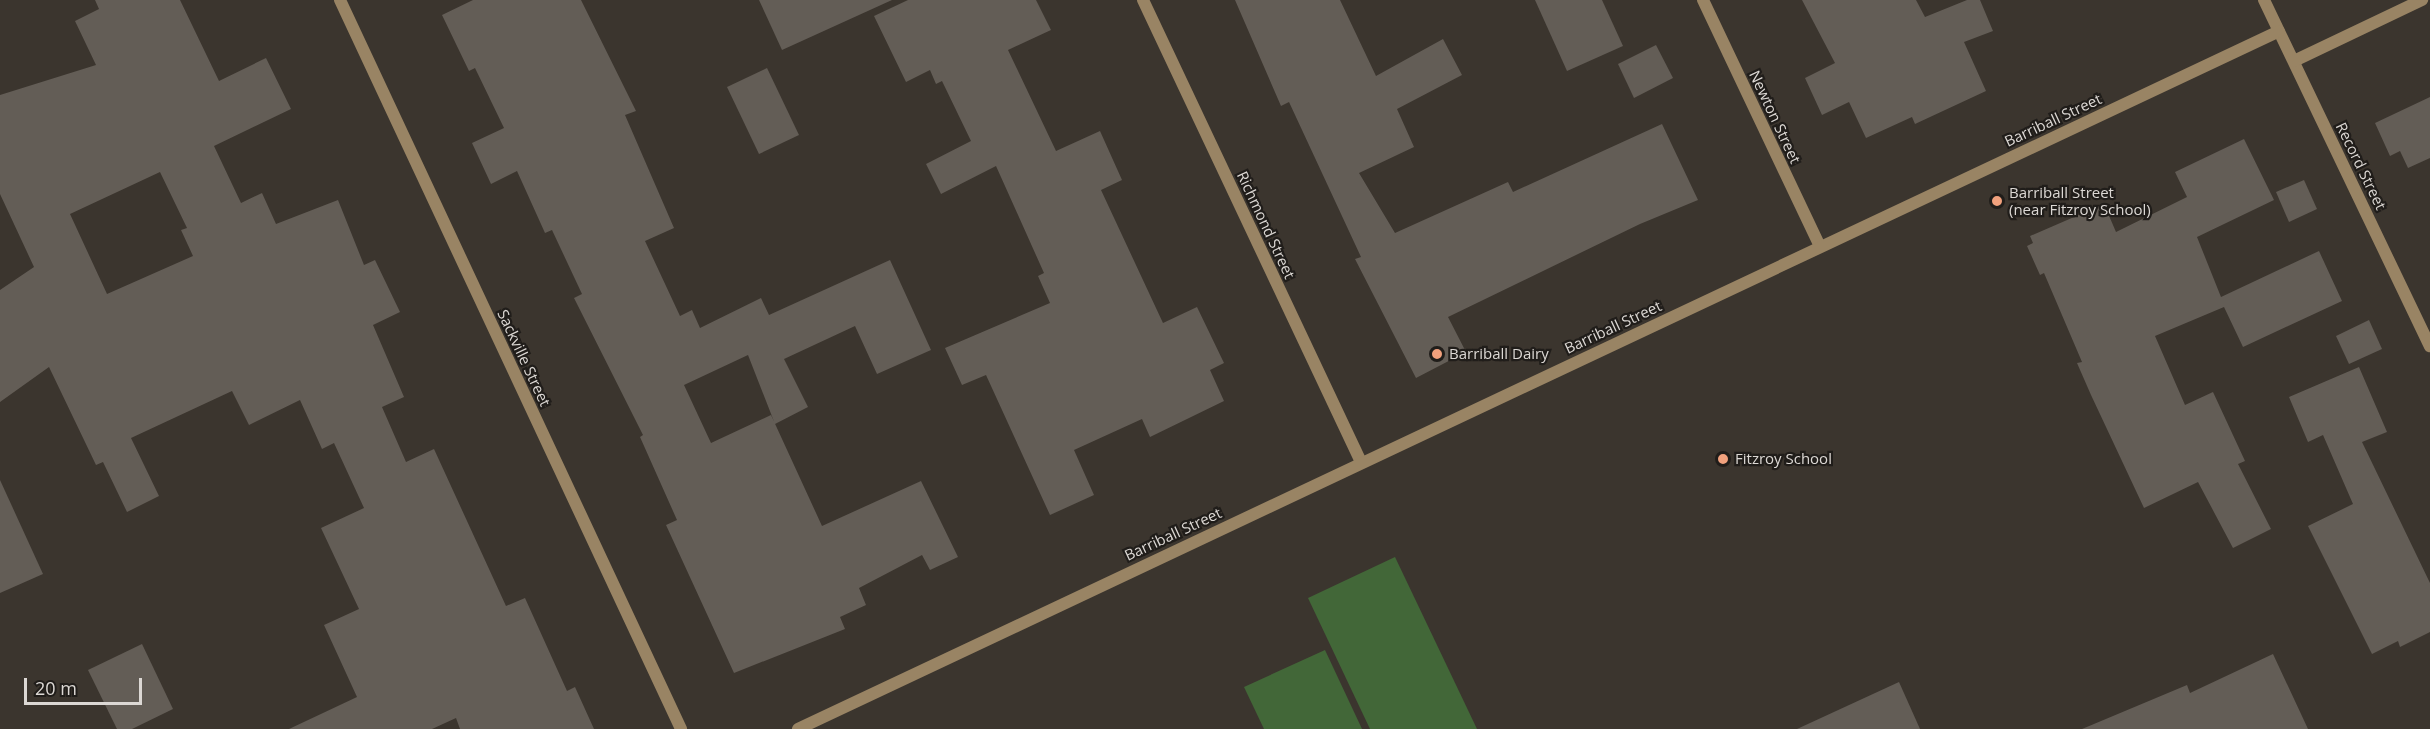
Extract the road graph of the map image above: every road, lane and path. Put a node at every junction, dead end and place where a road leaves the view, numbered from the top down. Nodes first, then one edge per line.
1 (340, 0) edge
2 (1143, 0) edge
3 (1703, 0) edge
4 (2264, 0) edge
5 (2422, 0) edge
6 (2279, 31) junction
7 (2294, 61) junction
8 (1820, 246) junction
9 (2430, 346) edge
10 (1361, 462) junction
11 (681, 729) edge
12 (798, 729) edge

1 - 11 street, Sackville Street
2 - 10 street, Richmond Street
3 - 8 street, Newton Street
4 - 6 street, Record Street
5 - 7 street
6 - 7 street, Record Street
6 - 8 street, Barriball Street
7 - 9 street, Record Street
8 - 10 street, Barriball Street
10 - 12 street, Barriball Street

